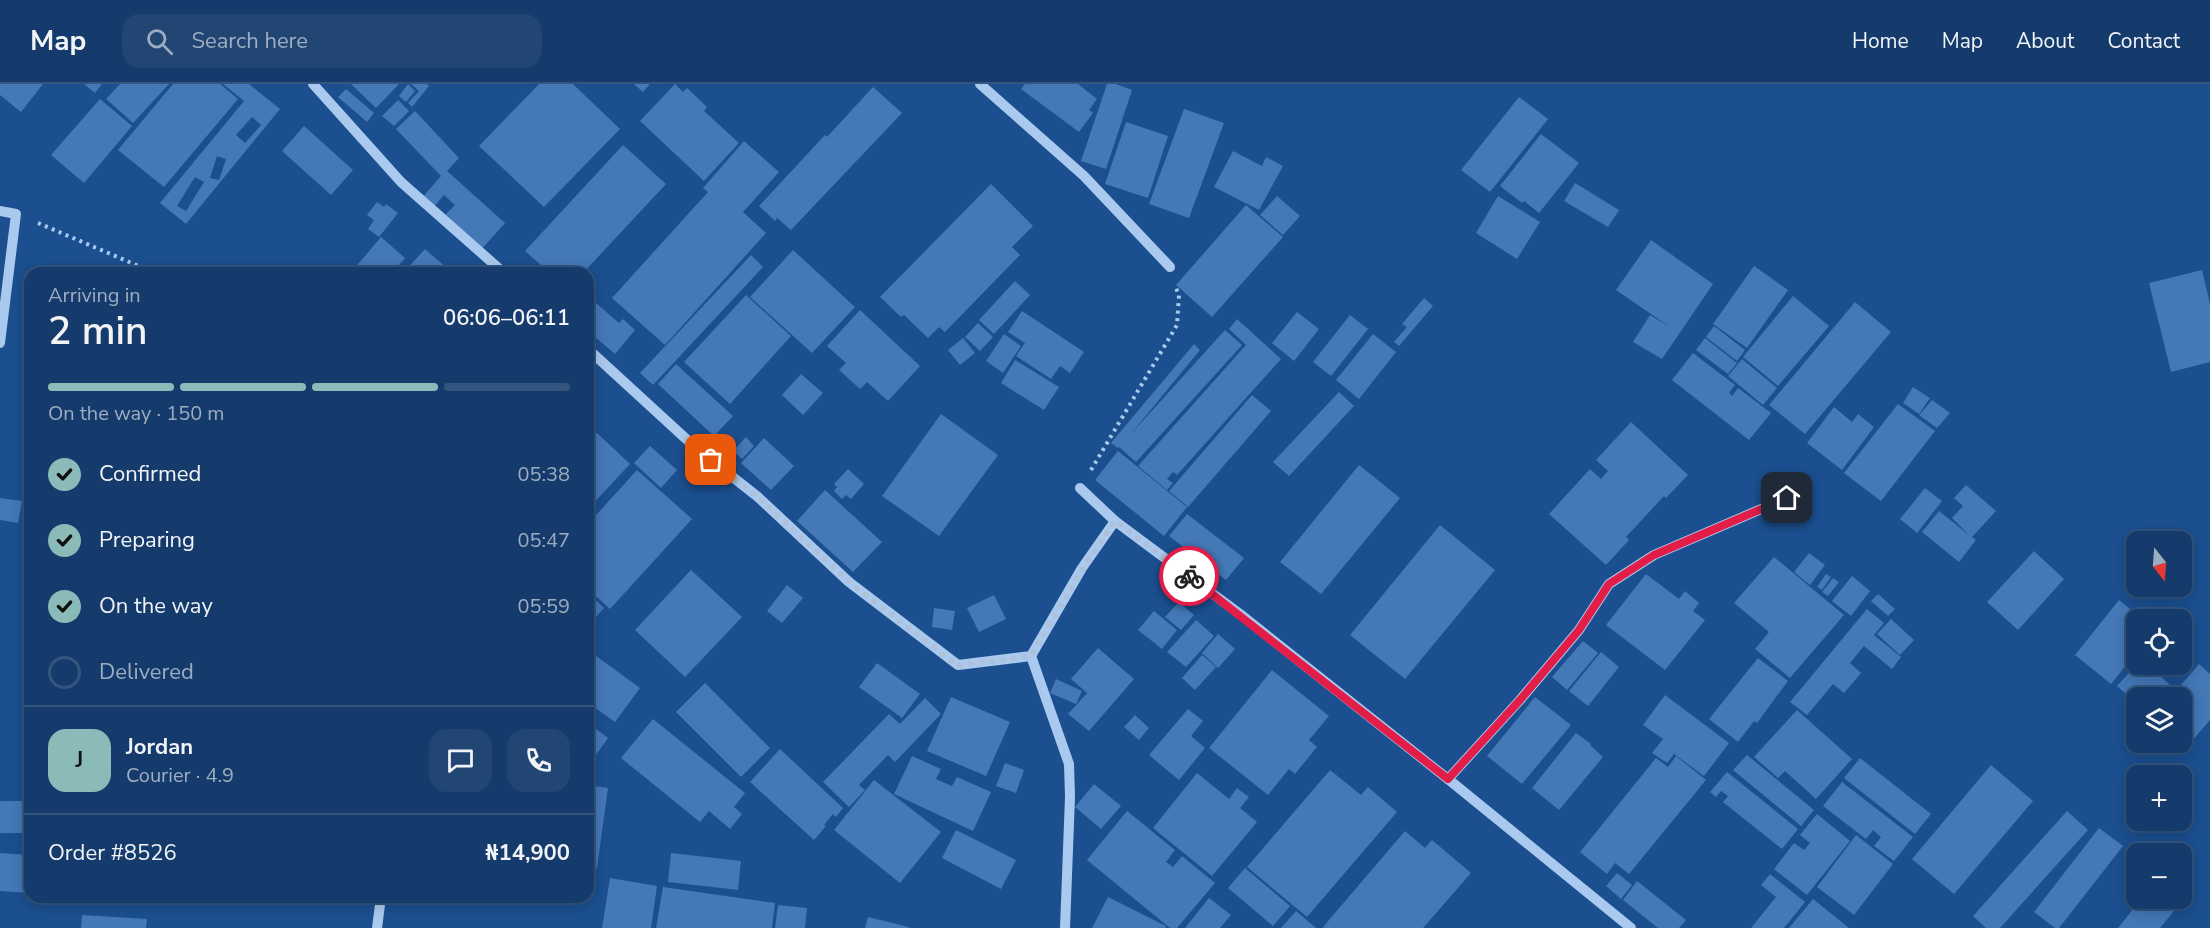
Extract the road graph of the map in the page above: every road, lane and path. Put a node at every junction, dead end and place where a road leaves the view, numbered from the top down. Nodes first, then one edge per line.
1 (313, 84) edge
2 (980, 84) edge
3 (0, 211) edge
4 (16, 214) junction
5 (140, 267) edge
6 (497, 267) edge
7 (1170, 267) joint
8 (0, 343) edge
9 (594, 354) edge
10 (1080, 488) joint
11 (1787, 498) dead end
12 (1115, 521) junction
13 (1031, 656) junction
14 (1448, 779) junction
15 (380, 903) edge
16 (377, 928) edge
17 (1065, 928) edge
18 (1631, 928) edge

1 - 6 street
2 - 7 street
3 - 4 street
4 - 5 path
4 - 8 street
7 - 10 path
9 - 13 street
10 - 12 street
11 - 14 street
12 - 13 street
12 - 14 street
13 - 17 street
14 - 18 street
15 - 16 street

